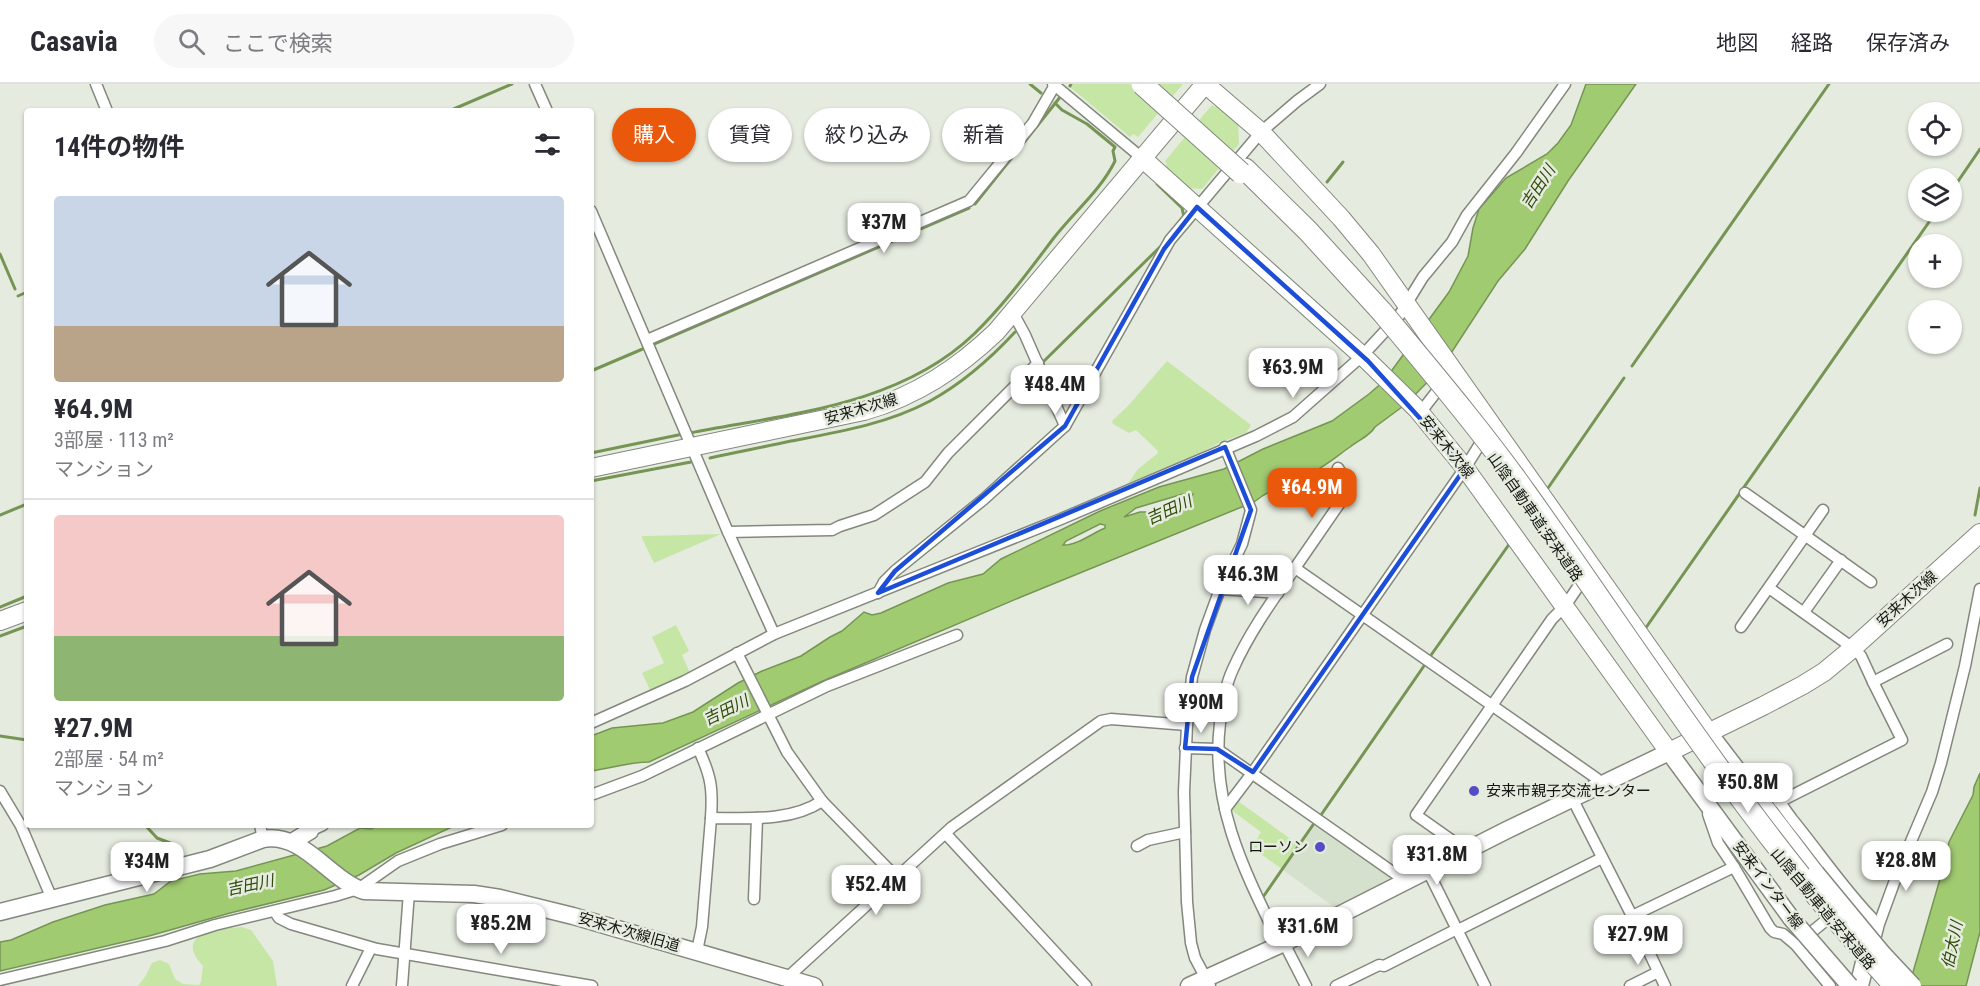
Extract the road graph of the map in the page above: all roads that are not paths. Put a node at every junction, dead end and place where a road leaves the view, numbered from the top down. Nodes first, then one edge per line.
1 (96, 84) edge
2 (535, 84) edge
3 (1142, 84) edge
4 (1151, 84) edge
5 (1205, 84) edge
6 (1320, 84) edge
7 (1054, 85) edge
8 (1562, 85) edge
9 (106, 108) edge
10 (546, 108) edge
11 (1260, 132) junction
12 (1142, 158) junction
13 (1243, 171) junction
14 (1197, 207) junction
15 (594, 218) edge
16 (1409, 306) junction
17 (1013, 313) junction
18 (1380, 314) junction
19 (647, 340) junction
20 (1365, 358) junction
21 (1038, 363) junction
22 (1453, 369) junction
23 (1418, 411) junction
24 (1492, 424) junction
25 (1065, 426) junction
26 (692, 447) junction
27 (1226, 449) junction
28 (594, 467) edge
29 (1338, 468) dead end
30 (1466, 468) junction
31 (1744, 493) dead end
32 (1824, 510) dead end
33 (728, 532) junction
34 (1980, 533) edge
35 (1806, 536) junction
36 (1841, 560) junction
37 (1592, 566) junction
38 (1295, 568) junction
39 (1871, 582) dead end
40 (1220, 588) junction
41 (1769, 588) junction
42 (1980, 589) edge
43 (878, 593) junction
44 (1278, 593) junction
45 (1565, 606) junction
46 (24, 612) edge
47 (1803, 612) junction
48 (1363, 615) junction
49 (0, 621) edge
50 (1741, 627) dead end
51 (774, 634) junction
52 (957, 635) dead end
53 (1947, 644) dead end
54 (1853, 648) junction
55 (739, 655) junction
56 (1873, 682) junction
57 (1493, 705) junction
58 (767, 714) junction
59 (594, 722) edge
60 (1187, 725) junction
61 (1709, 733) junction
62 (698, 748) junction
63 (1185, 748) junction
64 (1217, 749) junction
65 (1669, 752) junction
66 (1253, 772) junction
67 (1603, 785) junction
68 (1750, 789) junction
69 (0, 792) edge
70 (594, 794) edge
71 (1572, 798) junction
72 (822, 801) junction
73 (1779, 802) junction
74 (1711, 808) junction
75 (1225, 809) junction
76 (711, 818) junction
77 (757, 818) junction
78 (316, 828) edge
79 (492, 828) edge
80 (261, 832) edge
81 (1185, 832) junction
82 (946, 834) junction
83 (294, 843) junction
84 (1137, 846) dead end
85 (1467, 851) junction
86 (1602, 858) junction
87 (1734, 867) junction
88 (1428, 871) junction
89 (897, 878) junction
90 (1407, 882) junction
91 (354, 887) junction
92 (409, 892) junction
93 (52, 898) junction
94 (1853, 898) junction
95 (754, 899) dead end
96 (0, 912) edge
97 (275, 912) junction
98 (1632, 916) junction
99 (1876, 921) junction
100 (1457, 929) junction
101 (1282, 944) junction
102 (1796, 945) junction
103 (372, 948) junction
104 (697, 951) junction
105 (404, 954) junction
106 (1658, 972) junction
107 (787, 978) junction
108 (0, 980) edge
109 (1208, 982) edge
110 (352, 986) edge
111 (402, 986) edge
112 (592, 986) edge
113 (814, 986) edge
114 (1086, 986) edge
115 (1189, 986) edge
116 (1306, 986) edge
117 (1336, 986) edge
118 (1485, 986) edge
119 (1630, 986) edge
120 (1665, 986) edge
121 (1830, 986) edge
122 (1850, 986) edge
123 (1855, 986) edge
124 (1863, 986) edge
125 (1888, 986) edge
126 (1895, 986) edge
127 (1913, 986) edge

1 - 9 street
2 - 10 street
3 - 13 highway, 山陰自動車道;安来道路, bridge
4 - 13 highway, 山陰自動車道;安来道路
5 - 11 main road, 安来木次線
5 - 12 main road, 安来木次線
6 - 11 street
7 - 12 street
7 - 19 street
8 - 16 street
11 - 14 street
11 - 16 main road, 安来木次線
12 - 14 main road, 安来木次線
12 - 17 main road, 安来木次線
13 - 18 highway, 山陰自動車道;安来道路
14 - 20 main road, 安来木次線
14 - 25 street
15 - 19 street
16 - 20 street
16 - 22 main road, 安来木次線
17 - 21 street
17 - 26 main road, 安来木次線
18 - 125 highway, 山陰自動車道;安来道路, bridge
18 - 126 highway, 山陰自動車道;安来道路, bridge
19 - 26 street
20 - 23 main road, 安来木次線
20 - 27 street
21 - 25 street
21 - 33 street
22 - 23 street
22 - 24 main road, 安来木次線
23 - 30 main road, 安来木次線
24 - 30 street
24 - 37 main road, 安来木次線
25 - 43 street
26 - 28 main road, 安来木次線
26 - 33 street
27 - 40 street
27 - 43 street
29 - 38 street
30 - 45 main road, 安来木次線
30 - 48 street
31 - 35 street
32 - 35 street
33 - 51 street
34 - 54 main road, 安来木次線
35 - 36 street
35 - 41 street
36 - 39 street
36 - 47 street
37 - 45 street
37 - 61 main road, 安来木次線
38 - 44 street
38 - 48 street
40 - 44 street
40 - 60 street
41 - 47 street
41 - 50 street
42 - 99 street
43 - 51 street
44 - 64 street
45 - 57 street
45 - 65 main road, 安来木次線
46 - 49 main road
47 - 54 street
48 - 57 street
48 - 66 street
51 - 55 street
52 - 58 street
53 - 56 street
54 - 56 street
54 - 61 main road, 安来木次線
55 - 58 street
55 - 59 street
56 - 73 street
57 - 67 street
57 - 85 street
58 - 62 street
58 - 72 street
60 - 63 street
60 - 82 street
61 - 65 main road, 安来木次線
61 - 68 street
62 - 70 street
62 - 76 street
63 - 64 street
63 - 81 street
64 - 66 street
64 - 75 street
65 - 67 street
65 - 74 street, 安来インター線
66 - 75 street
66 - 90 street
67 - 71 street
68 - 73 street
68 - 127 street, bridge
69 - 93 street
71 - 85 street
71 - 86 street
72 - 77 street
72 - 89 street
73 - 94 street
74 - 87 street
74 - 122 street, 安来インター線, bridge
75 - 101 street
76 - 77 street
76 - 104 street
77 - 95 street
78 - 83 street
79 - 91 street
80 - 83 street
80 - 93 street
81 - 84 street
81 - 109 street
82 - 89 street
82 - 114 street
83 - 91 street
85 - 88 street
86 - 98 street
86 - 100 street
87 - 98 street
87 - 102 street
88 - 90 street
88 - 100 street
89 - 107 street
90 - 101 street
91 - 92 street, 安来木次線旧道
91 - 97 street
92 - 104 street, 安来木次線旧道
92 - 105 street
93 - 96 street
94 - 99 street
94 - 102 street
97 - 103 street
97 - 108 street
98 - 106 street
99 - 123 street
99 - 124 street
100 - 117 street
100 - 118 street
101 - 109 street
101 - 116 street
102 - 121 street
103 - 105 street
103 - 110 street
104 - 107 street, 安来木次線旧道
105 - 111 street
105 - 112 street
106 - 119 street
106 - 120 street
107 - 113 street, 安来木次線旧道
109 - 115 street

